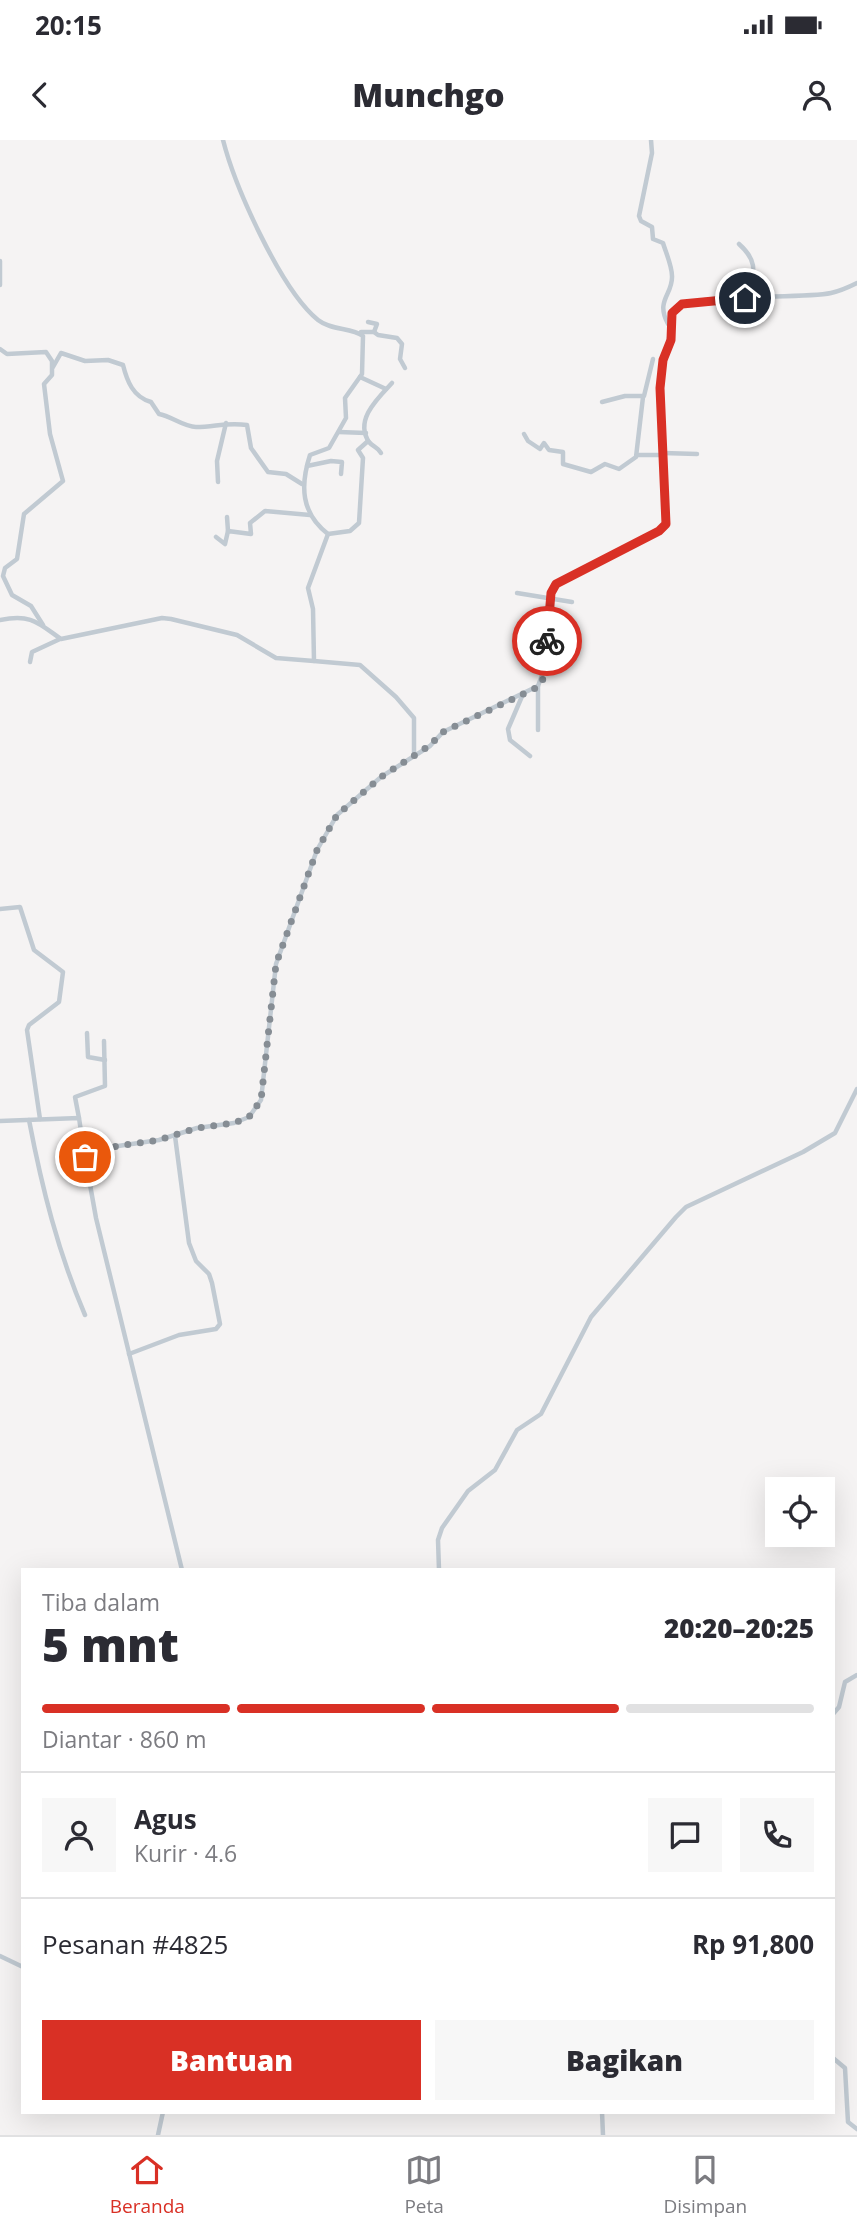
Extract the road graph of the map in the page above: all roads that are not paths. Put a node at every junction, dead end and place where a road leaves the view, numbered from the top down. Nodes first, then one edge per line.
1 (223, 140) edge
2 (651, 140) edge
3 (739, 244) dead end
4 (0, 261) edge
5 (857, 284) edge
6 (0, 285) edge
7 (748, 298) junction
8 (368, 322) dead end
9 (669, 326) junction
10 (374, 331) junction
11 (360, 333) junction
12 (677, 338) dead end
13 (671, 340) junction
14 (0, 349) edge
15 (653, 359) dead end
16 (53, 368) junction
17 (405, 368) dead end
18 (360, 377) junction
19 (392, 383) dead end
20 (386, 389) junction
21 (643, 397) junction
22 (602, 402) dead end
23 (226, 423) junction
24 (339, 432) junction
25 (366, 433) junction
26 (524, 433) dead end
27 (368, 440) junction
28 (381, 453) dead end
29 (663, 454) junction
30 (697, 454) dead end
31 (637, 455) junction
32 (307, 466) junction
33 (341, 474) dead end
34 (218, 482) dead end
35 (302, 484) junction
36 (310, 515) junction
37 (227, 517) dead end
38 (228, 531) junction
39 (328, 534) junction
40 (216, 537) dead end
41 (517, 593) dead end
42 (550, 600) junction
43 (572, 602) dead end
44 (0, 620) edge
45 (43, 625) junction
46 (61, 639) junction
47 (314, 661) junction
48 (30, 662) dead end
49 (538, 687) junction
50 (523, 694) junction
51 (538, 730) dead end
52 (530, 756) dead end
53 (414, 757) junction
54 (0, 909) edge
55 (87, 1033) dead end
56 (104, 1041) dead end
57 (105, 1060) junction
58 (857, 1089) edge
59 (79, 1118) junction
60 (40, 1119) junction
61 (29, 1120) junction
62 (0, 1121) edge
63 (176, 1136) junction
64 (84, 1151) junction
65 (85, 1315) dead end
66 (129, 1354) junction
67 (182, 1568) edge
68 (439, 1568) edge
69 (857, 1675) edge
70 (835, 1712) edge
71 (0, 1956) edge
72 (21, 1966) edge
73 (835, 2060) edge
74 (163, 2114) edge
75 (602, 2114) edge
76 (857, 2129) edge
77 (158, 2135) edge
78 (603, 2135) edge

1 - 11 street
2 - 9 street
3 - 7 street
4 - 6 street
5 - 7 street
7 - 9 street
8 - 10 street
9 - 13 street
10 - 11 street
10 - 17 street
11 - 18 street
12 - 13 street
13 - 29 street
14 - 16 street
15 - 21 street
16 - 23 street
16 - 45 street
18 - 20 street
18 - 24 street
19 - 20 street
20 - 25 street
21 - 22 street
21 - 31 street
23 - 34 street
23 - 35 street
24 - 25 street
24 - 32 street
25 - 27 street
26 - 31 street
27 - 28 street
27 - 39 street
29 - 30 street
29 - 31 street
29 - 42 street
32 - 33 street
32 - 35 street
35 - 36 street
36 - 38 street
36 - 39 street
37 - 38 street
38 - 40 street
39 - 47 street
41 - 42 street
42 - 43 street
42 - 49 street
44 - 45 street
45 - 46 street
46 - 47 street
46 - 48 street
47 - 53 street
49 - 50 street
49 - 51 street
50 - 52 street
50 - 53 street
53 - 63 street
54 - 60 street
55 - 57 street
56 - 57 street
57 - 59 street
58 - 68 street
59 - 60 street
59 - 64 street
60 - 61 street
61 - 62 street
61 - 65 street
63 - 64 street
63 - 66 street
64 - 66 street
66 - 67 street
69 - 70 street
71 - 72 street
73 - 76 street
74 - 77 street
75 - 78 street

